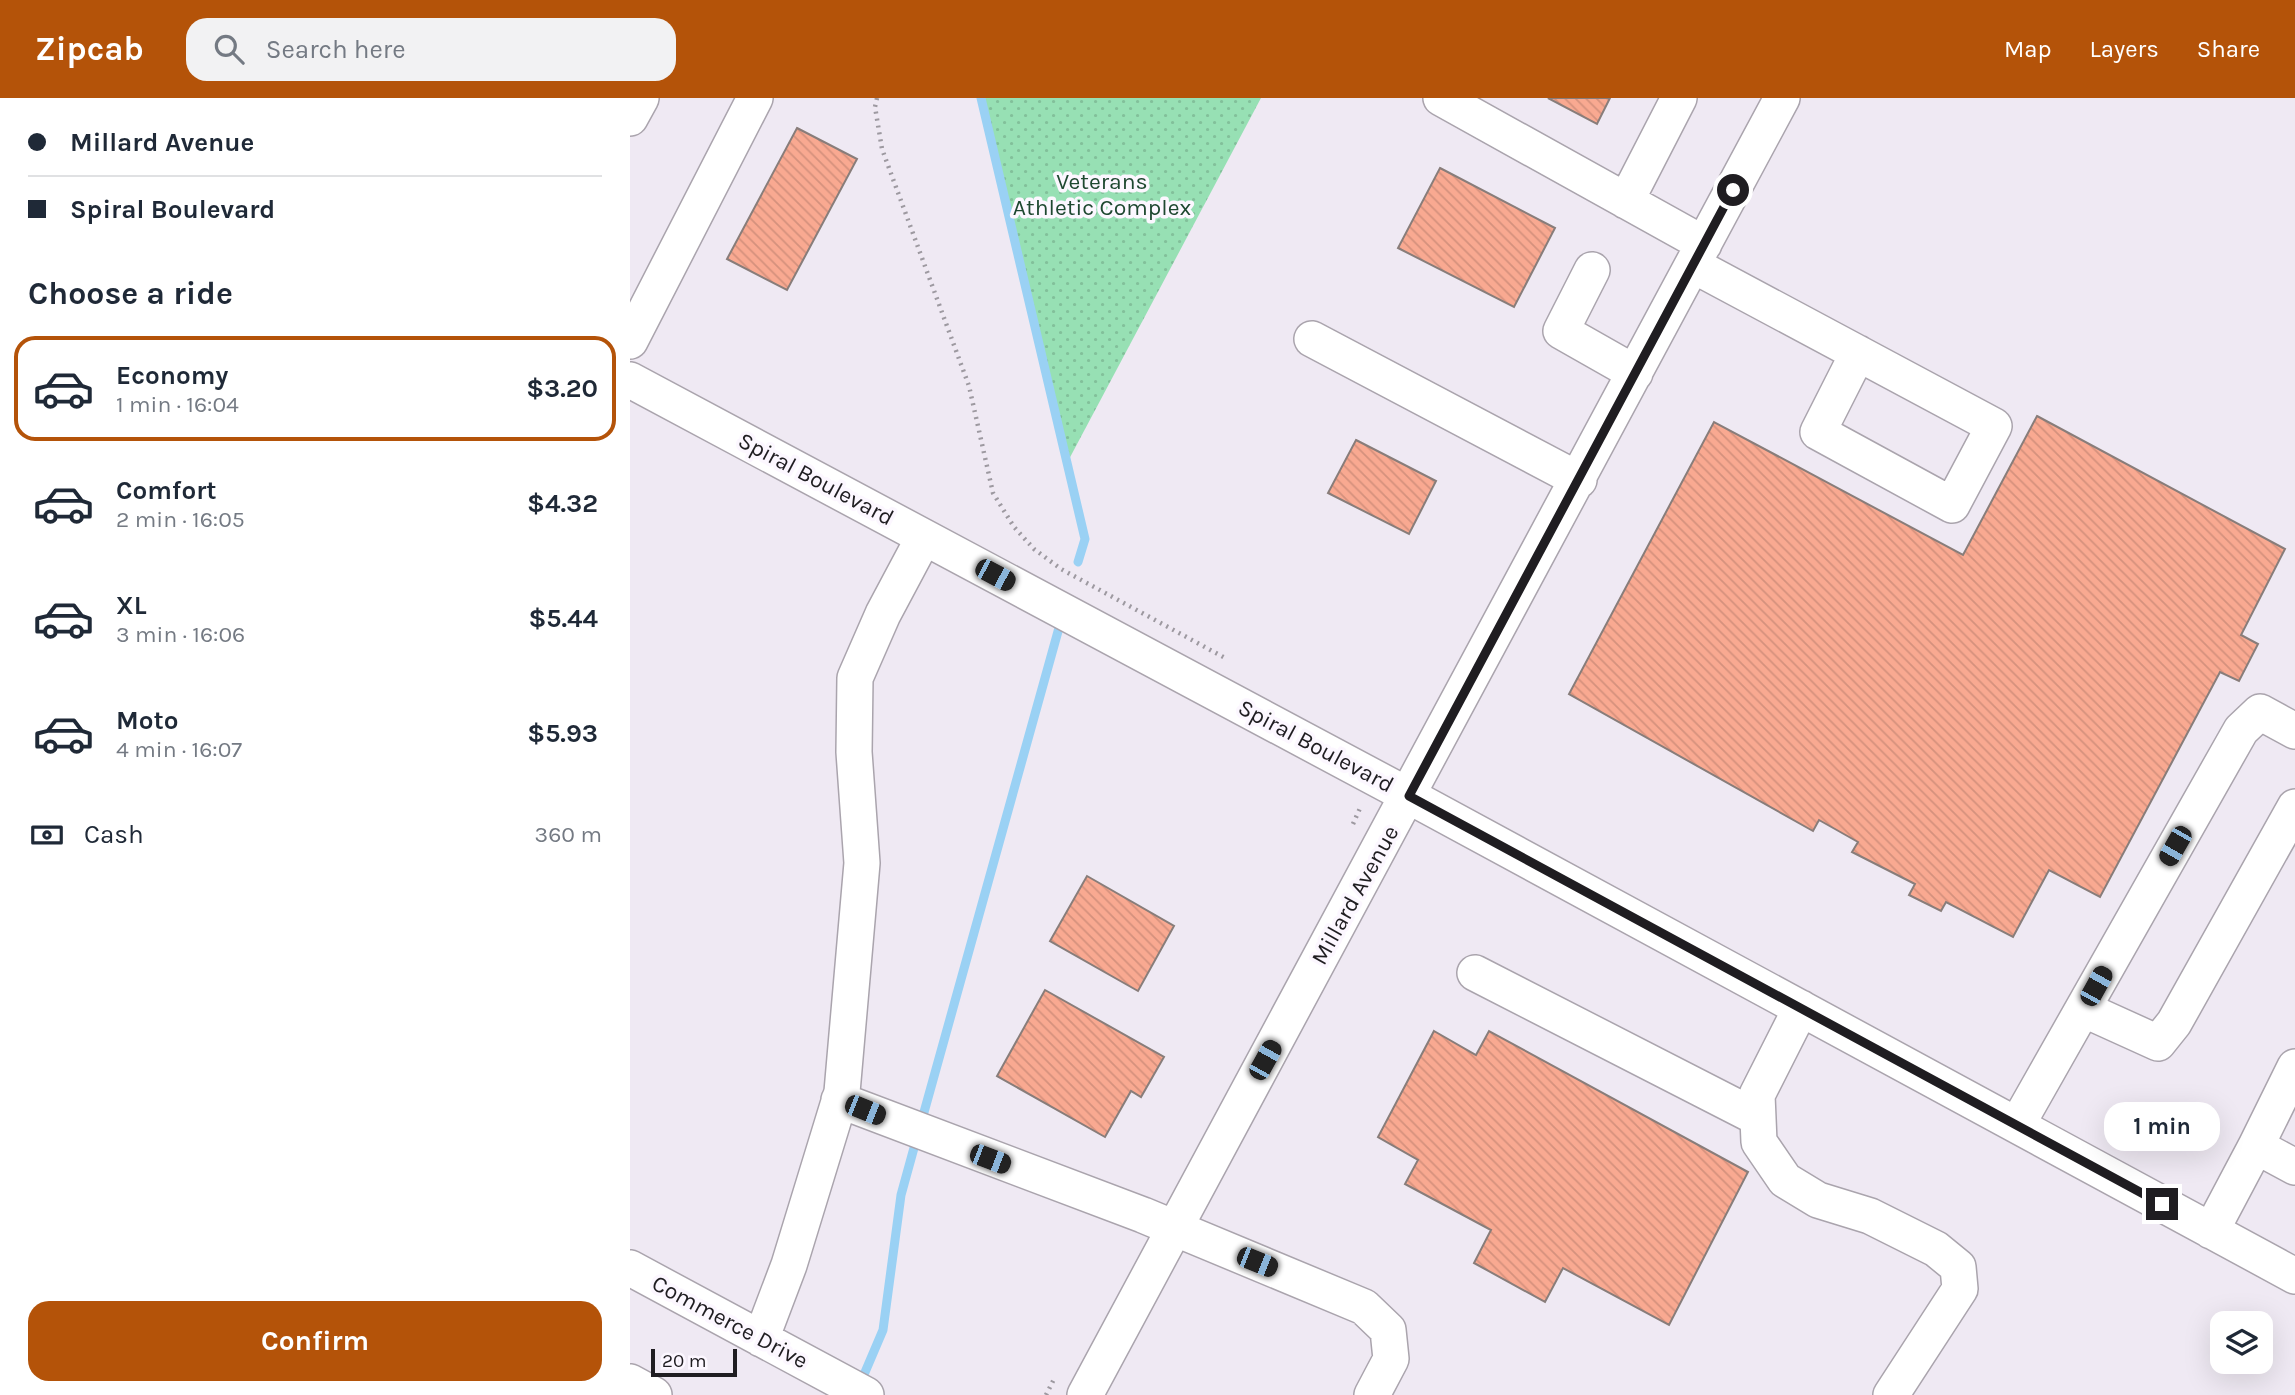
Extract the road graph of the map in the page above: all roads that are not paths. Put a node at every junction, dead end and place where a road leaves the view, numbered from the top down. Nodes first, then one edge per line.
1 (641, 98) edge
2 (755, 98) edge
3 (1441, 98) edge
4 (1679, 98) edge
5 (1782, 98) edge
6 (630, 118) edge
7 (1626, 201) junction
8 (1699, 255) junction
9 (1592, 270) dead end
10 (1312, 339) dead end
11 (630, 341) edge
12 (1858, 354) junction
13 (1635, 373) junction
14 (630, 380) edge
15 (1578, 480) junction
16 (923, 537) junction
17 (2295, 731) edge
18 (1409, 796) junction
19 (2295, 807) edge
20 (1475, 973) dead end
21 (1801, 1008) junction
22 (2083, 1009) junction
23 (2295, 1067) edge
24 (839, 1100) junction
25 (1758, 1118) junction
26 (2017, 1125) junction
27 (2256, 1146) junction
28 (2295, 1167) edge
29 (1174, 1228) junction
30 (2211, 1231) junction
31 (630, 1268) edge
32 (2295, 1276) edge
33 (761, 1339) junction
34 (630, 1382) edge
35 (822, 1385) edge
36 (654, 1395) edge
37 (866, 1395) edge
38 (1085, 1395) edge
39 (1371, 1395) edge
40 (1891, 1395) edge

1 - 6 street
2 - 11 street
3 - 7 street
4 - 7 street
5 - 8 street, Millard Avenue
7 - 8 street
8 - 12 street
8 - 13 street, Millard Avenue
9 - 13 street
10 - 15 street
12 - 12 street
13 - 15 street, Millard Avenue
14 - 16 street, Spiral Boulevard
15 - 18 street, Millard Avenue
16 - 18 street, Spiral Boulevard
16 - 24 street
17 - 22 street
18 - 21 street, Spiral Boulevard
18 - 29 street, Millard Avenue
19 - 22 street
20 - 25 street
21 - 25 street
21 - 26 street, Spiral Boulevard
22 - 26 street
23 - 27 street
24 - 29 street
24 - 33 street
25 - 40 street
26 - 30 street, Spiral Boulevard
27 - 28 street
27 - 30 street
29 - 38 street, Millard Avenue
29 - 39 street
30 - 32 street, Spiral Boulevard
31 - 33 street, Commerce Drive
33 - 35 street, Commerce Drive
34 - 36 street
35 - 37 street, Commerce Drive

